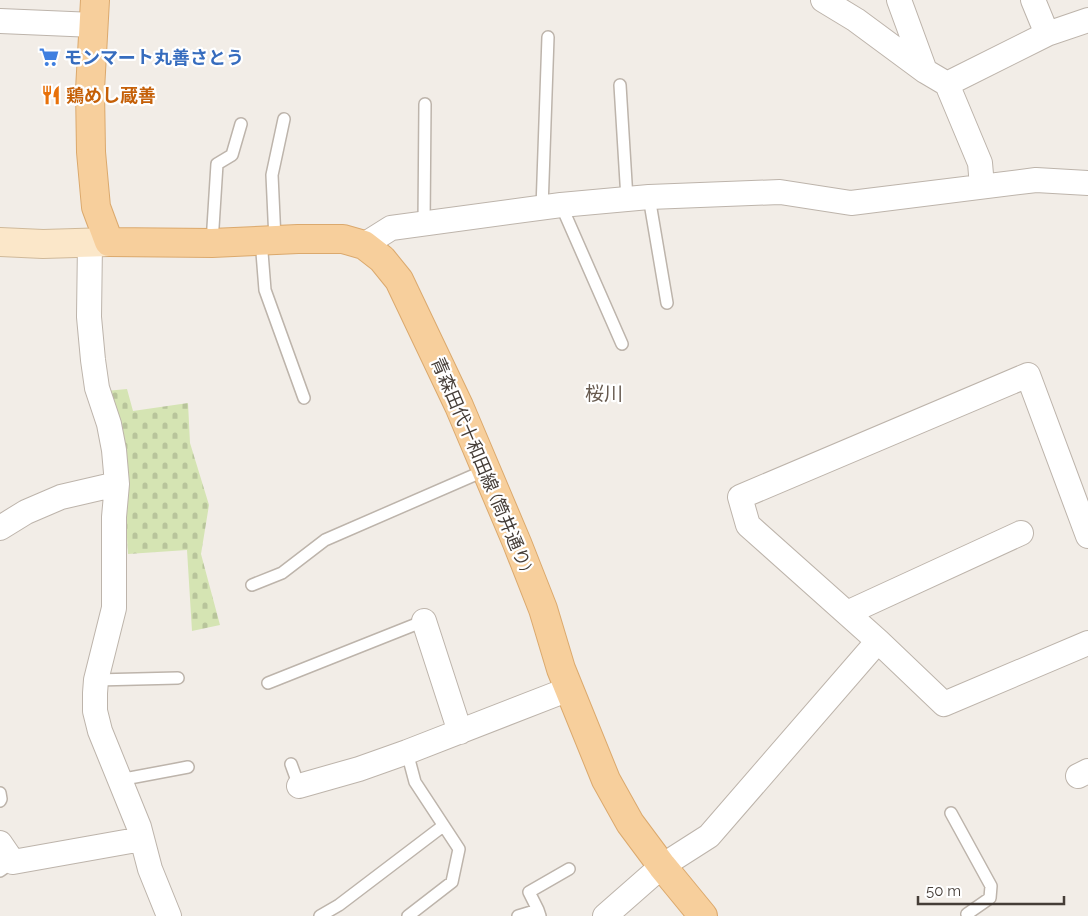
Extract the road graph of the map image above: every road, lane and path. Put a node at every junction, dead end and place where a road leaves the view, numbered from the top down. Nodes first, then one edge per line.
1 (823, 0) edge
2 (898, 0) edge
3 (1033, 0) edge
4 (95, 12) edge
5 (1088, 20) edge
6 (0, 21) edge
7 (1047, 34) junction
8 (548, 37) dead end
9 (925, 71) junction
10 (947, 84) junction
11 (620, 85) dead end
12 (425, 104) dead end
13 (284, 119) dead end
14 (241, 124) dead end
15 (1088, 183) edge
16 (982, 186) junction
17 (638, 198) junction
18 (552, 206) junction
19 (424, 224) junction
20 (268, 240) junction
21 (0, 242) edge
22 (100, 242) junction
23 (212, 243) junction
24 (364, 245) junction
25 (667, 303) dead end
26 (622, 344) dead end
27 (304, 398) dead end
28 (486, 470) junction
29 (117, 484) junction
30 (0, 528) edge
31 (1021, 533) dead end
32 (1088, 536) edge
33 (252, 585) dead end
34 (847, 613) junction
35 (424, 622) joint
36 (878, 641) junction
37 (1088, 643) edge
38 (178, 678) dead end
39 (96, 680) junction
40 (268, 683) dead end
41 (569, 689) junction
42 (460, 732) junction
43 (407, 752) junction
44 (188, 767) dead end
45 (295, 775) dead end
46 (119, 780) junction
47 (0, 793) edge
48 (0, 801) edge
49 (951, 813) dead end
50 (443, 826) junction
51 (142, 839) junction
52 (4, 859) edge
53 (662, 866) junction
54 (569, 868) dead end
55 (539, 913) edge
56 (169, 916) edge
57 (320, 916) edge
58 (408, 916) edge
59 (518, 916) edge
60 (605, 916) edge
61 (702, 916) edge
62 (968, 916) edge

1 - 9 street
2 - 9 street
3 - 7 street
4 - 6 street
4 - 22 main road
5 - 7 street
7 - 10 street
8 - 18 lane
9 - 10 street
10 - 16 street
11 - 17 lane
12 - 19 lane
13 - 20 lane
14 - 23 lane
15 - 16 street
16 - 17 street
17 - 18 street
17 - 25 lane
18 - 19 street
18 - 26 lane
19 - 24 street
20 - 23 main road, 青森田代十和田線 (筒井通り)
20 - 24 main road, 青森田代十和田線 (筒井通り)
20 - 27 lane
21 - 22 main road
22 - 23 main road, 青森田代十和田線 (筒井通り)
22 - 29 street
24 - 28 main road, 青森田代十和田線 (筒井通り)
28 - 33 lane
28 - 41 main road, 青森田代十和田線 (筒井通り)
29 - 30 street
29 - 39 street
31 - 34 street
32 - 34 street
34 - 36 street
35 - 40 lane
35 - 42 street
36 - 37 street
36 - 53 street
38 - 39 lane
39 - 46 street
41 - 42 street
41 - 53 main road, 青森田代十和田線 (筒井通り)
42 - 43 street
43 - 45 street
43 - 50 lane
44 - 46 lane
46 - 51 street
47 - 48 lane
49 - 62 lane
50 - 57 lane
50 - 58 lane
51 - 52 street
51 - 56 street
53 - 60 street
53 - 61 main road, 青森田代十和田線 (筒井通り)
54 - 55 lane
55 - 59 lane

